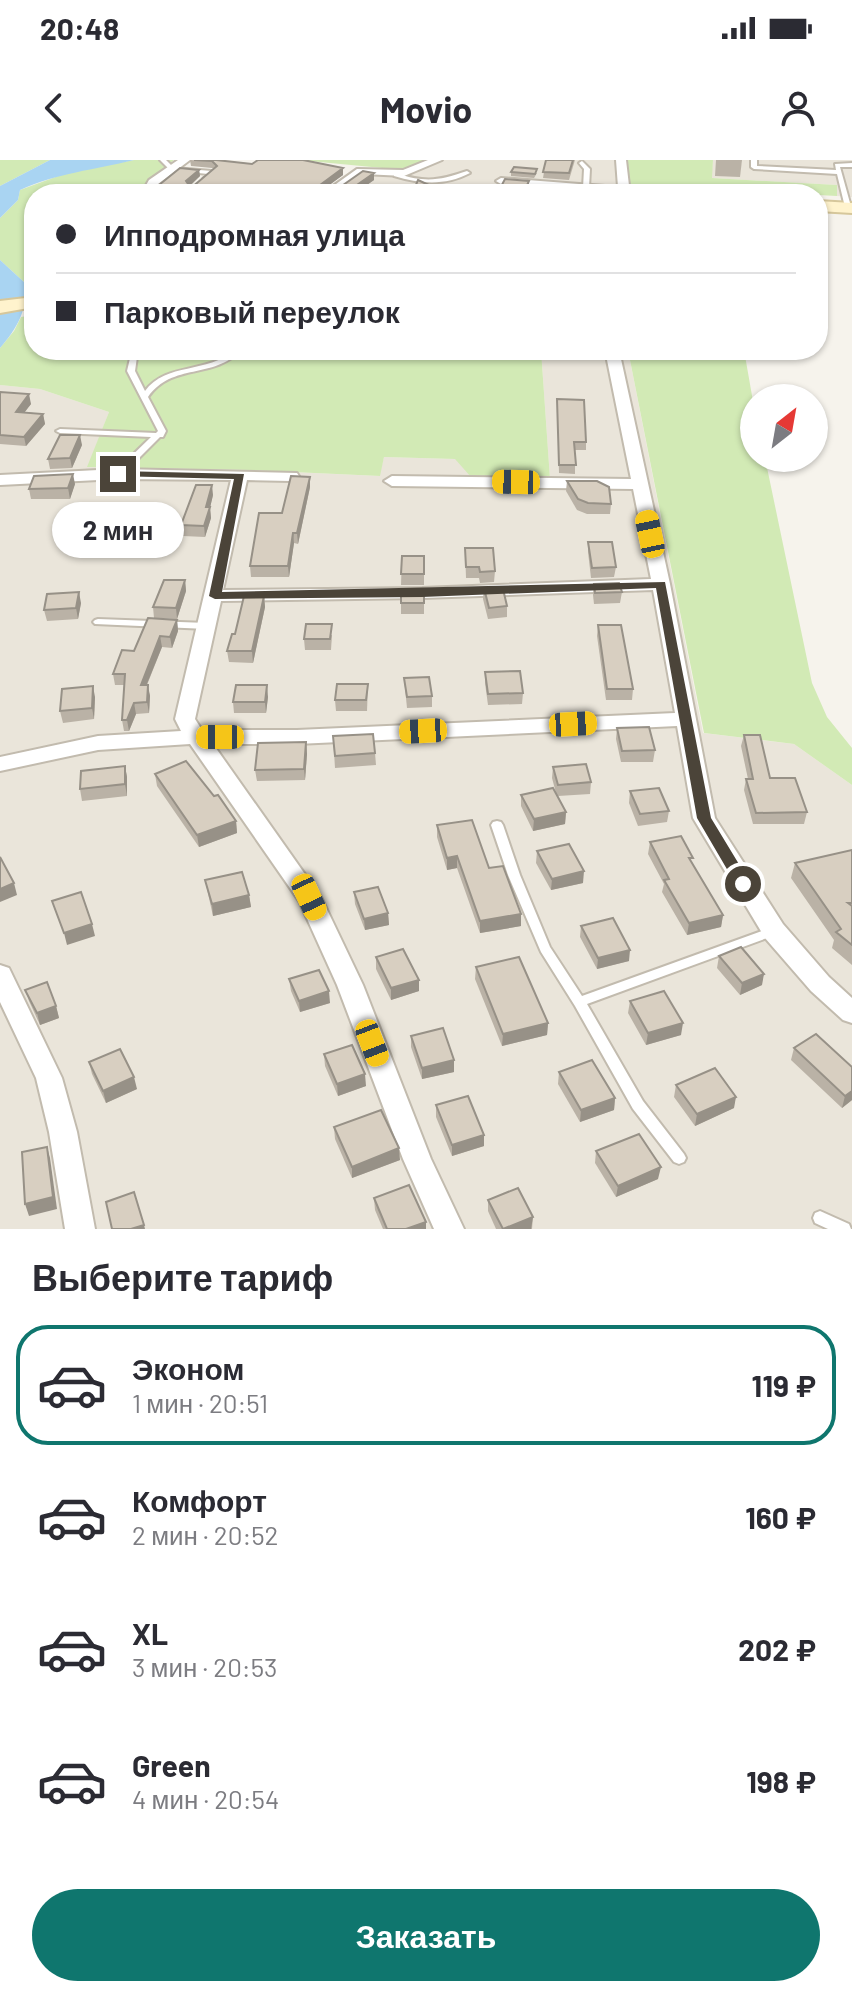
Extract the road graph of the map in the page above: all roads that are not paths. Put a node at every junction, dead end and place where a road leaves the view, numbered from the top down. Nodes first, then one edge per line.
1 (185, 160) edge
2 (437, 160) edge
3 (621, 160) edge
4 (754, 160) edge
5 (582, 163) dead end
6 (851, 163) edge
7 (167, 164) edge
8 (347, 169) dead end
9 (361, 171) junction
10 (397, 172) junction
11 (838, 172) junction
12 (467, 173) dead end
13 (501, 181) edge
14 (202, 182) edge
15 (152, 184) edge
16 (342, 184) edge
17 (537, 184) edge
18 (586, 184) edge
19 (622, 184) edge
20 (828, 205) edge
21 (851, 207) edge
22 (24, 303) edge
23 (0, 307) edge
24 (24, 312) edge
25 (0, 316) edge
26 (133, 360) edge
27 (226, 360) edge
28 (614, 360) edge
29 (144, 397) junction
30 (60, 431) edge
31 (160, 435) junction
32 (118, 474) junction
33 (240, 476) junction
34 (291, 476) edge
35 (0, 480) edge
36 (392, 481) dead end
37 (640, 484) junction
38 (661, 584) junction
39 (215, 596) junction
40 (98, 622) dead end
41 (207, 626) junction
42 (683, 719) junction
43 (195, 737) junction
44 (0, 764) edge
45 (497, 825) dead end
46 (774, 931) junction
47 (0, 975) edge
48 (579, 1002) junction
49 (852, 1013) edge
50 (679, 1158) dead end
51 (820, 1218) dead end
52 (80, 1229) edge
53 (449, 1229) edge
54 (844, 1229) edge

1 - 7 street
2 - 10 street
3 - 19 street
4 - 11 lane
5 - 18 lane
6 - 11 lane
7 - 14 lane
7 - 15 street
8 - 9 street
9 - 10 street
9 - 16 street
10 - 12 lane
11 - 21 lane
13 - 17 street
20 - 21 street
22 - 23 street
24 - 25 street
26 - 29 lane
27 - 29 lane
28 - 37 street
29 - 31 lane
30 - 31 lane
31 - 32 lane
32 - 33 street
32 - 35 street
33 - 34 street
33 - 39 street
36 - 37 street
37 - 38 street
38 - 39 street
38 - 42 street
39 - 41 street
40 - 41 lane
41 - 43 street
42 - 43 street
42 - 46 street
43 - 44 street
43 - 53 street
45 - 48 lane
46 - 48 lane
46 - 49 street
47 - 52 street
48 - 50 lane
51 - 54 lane

